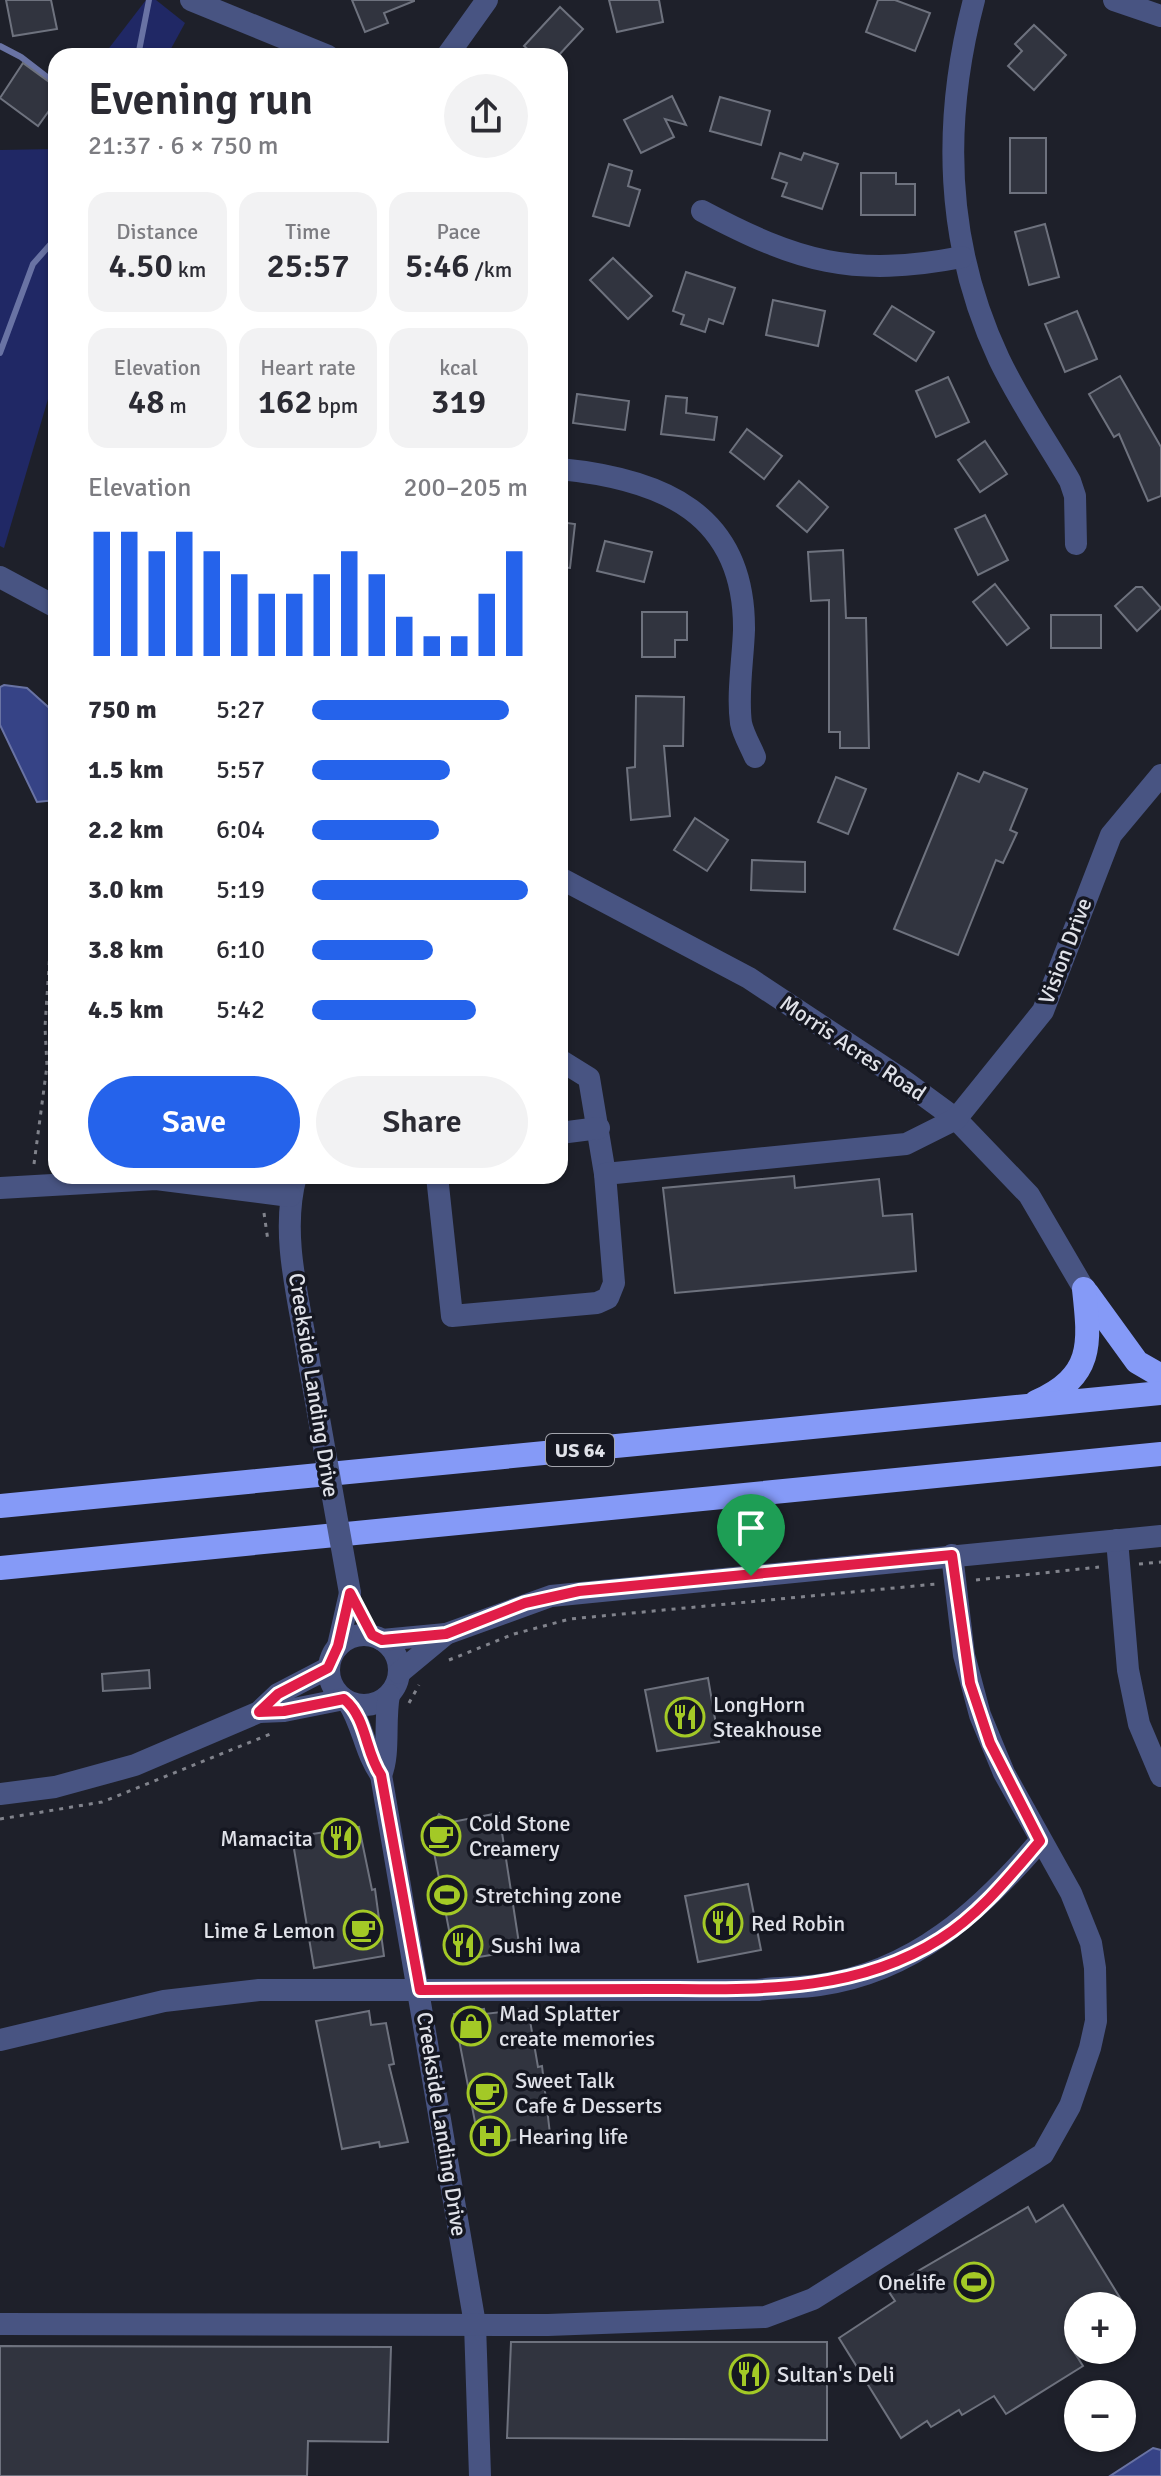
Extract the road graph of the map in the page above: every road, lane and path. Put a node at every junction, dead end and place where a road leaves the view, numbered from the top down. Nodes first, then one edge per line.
1 (191, 0) edge
2 (487, 0) edge
3 (974, 0) edge
4 (1114, 0) edge
5 (1161, 16) edge
6 (308, 48) edge
7 (453, 48) edge
8 (702, 211) dead end
9 (962, 257) junction
10 (568, 470) edge
11 (1076, 544) dead end
12 (0, 577) edge
13 (48, 603) edge
14 (755, 757) dead end
15 (1161, 775) edge
16 (568, 882) edge
17 (48, 1006) edge
18 (568, 1065) edge
19 (956, 1119) junction
20 (599, 1128) junction
21 (568, 1132) edge
22 (35, 1172) dead end
23 (605, 1174) junction
24 (84, 1184) edge
25 (254, 1184) edge
26 (438, 1184) edge
27 (293, 1186) edge
28 (0, 1188) edge
29 (1084, 1289) junction
30 (1161, 1376) edge
31 (1161, 1393) edge
32 (1029, 1405) junction
33 (1161, 1454) edge
34 (0, 1506) edge
35 (1161, 1536) edge
36 (1117, 1540) junction
37 (952, 1555) junction
38 (1161, 1562) edge
39 (1140, 1564) dead end
40 (1100, 1567) dead end
41 (0, 1568) edge
42 (980, 1580) dead end
43 (932, 1584) dead end
44 (350, 1593) junction
45 (446, 1634) junction
46 (377, 1638) junction
47 (338, 1646) junction
48 (445, 1662) dead end
49 (328, 1668) junction
50 (399, 1673) junction
51 (422, 1679) dead end
52 (346, 1700) junction
53 (398, 1702) junction
54 (259, 1712) junction
55 (278, 1731) dead end
56 (381, 1775) junction
57 (1161, 1776) edge
58 (0, 1794) edge
59 (0, 1819) edge
60 (1040, 1841) junction
61 (420, 1990) junction
62 (0, 2040) edge
63 (0, 2324) edge
64 (475, 2324) junction
65 (480, 2476) edge

1 - 6 street
2 - 7 street
3 - 9 street
4 - 5 street
8 - 9 street
9 - 11 street
10 - 14 street
12 - 13 street
15 - 19 street, Vision Drive
16 - 19 street, Morris Acres Road
17 - 22 path
18 - 20 street
19 - 23 street
19 - 29 street, Morris Acres Road
20 - 21 street
20 - 23 street
23 - 26 street
24 - 28 street
25 - 27 street
27 - 44 street, Creekside Landing Drive, bridge
29 - 30 highway
29 - 32 highway
31 - 32 highway, US 64
32 - 34 highway, US 64
33 - 41 highway
35 - 36 street
36 - 37 street
36 - 57 street
37 - 45 street
37 - 60 street
38 - 39 path
40 - 42 path
43 - 48 path
44 - 46 street, Creekside Landing Drive
44 - 47 street, Creekside Landing Drive
45 - 46 street
45 - 50 street
46 - 47 street
46 - 50 street
47 - 49 street
49 - 52 street
49 - 54 street
50 - 53 street
51 - 53 path
52 - 53 street
52 - 54 street
52 - 56 street, Creekside Landing Drive
53 - 56 street, Creekside Landing Drive
54 - 58 street
55 - 59 path
56 - 61 street, Creekside Landing Drive
60 - 61 street
60 - 64 street
61 - 62 street
61 - 64 street, Creekside Landing Drive
63 - 64 street
64 - 65 street, Creekside Landing Drive

